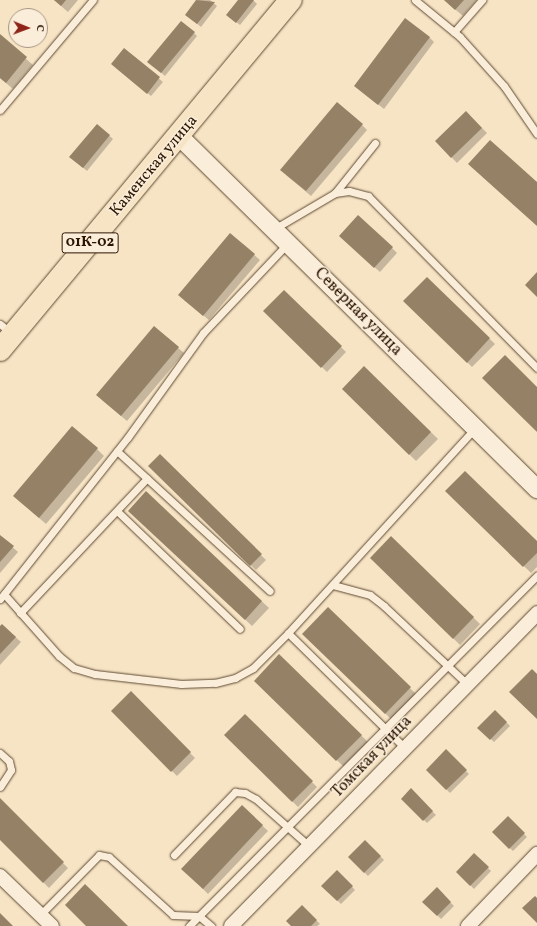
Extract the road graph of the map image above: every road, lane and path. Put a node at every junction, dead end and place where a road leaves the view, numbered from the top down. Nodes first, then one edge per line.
1 (93, 0) edge
2 (291, 0) edge
3 (415, 0) edge
4 (482, 0) edge
5 (454, 32) junction
6 (0, 110) edge
7 (537, 134) edge
8 (179, 136) junction
9 (375, 143) dead end
10 (335, 193) junction
11 (274, 230) junction
12 (288, 243) junction
13 (4, 336) edge
14 (537, 368) edge
15 (475, 428) junction
16 (117, 451) junction
17 (147, 478) junction
18 (536, 485) edge
19 (117, 511) junction
20 (537, 576) edge
21 (333, 585) junction
22 (270, 591) dead end
23 (2, 597) edge
24 (20, 613) junction
25 (537, 613) edge
26 (240, 629) dead end
27 (288, 633) junction
28 (448, 666) junction
29 (467, 684) junction
30 (386, 729) junction
31 (405, 748) junction
32 (0, 753) edge
33 (0, 787) edge
34 (288, 827) junction
35 (309, 846) junction
36 (537, 854) edge
37 (174, 855) dead end
38 (0, 876) edge
39 (40, 915) junction
40 (199, 916) junction
41 (52, 926) edge
42 (189, 926) edge
43 (211, 926) edge
44 (231, 926) edge
45 (468, 926) edge

1 - 6 lane
2 - 8 main road, Каменская улица / 01К-02
3 - 5 lane
4 - 5 lane
5 - 7 lane
8 - 11 street, Северная улица
8 - 13 main road, Каменская улица / 01К-02
9 - 10 lane
10 - 11 lane
10 - 14 lane
11 - 12 street, Северная улица
12 - 15 street, Северная улица
12 - 16 lane
15 - 18 street, Северная улица
15 - 21 lane
16 - 17 lane
16 - 23 lane
17 - 19 lane
17 - 22 lane
19 - 24 lane
19 - 26 lane
20 - 28 lane
21 - 27 lane
21 - 28 lane
23 - 24 lane
24 - 27 lane
25 - 29 street, Томская улица
27 - 30 lane
28 - 29 lane
28 - 30 lane
29 - 31 street, Томская улица
30 - 31 lane
30 - 34 lane
31 - 35 street, Томская улица
32 - 33 lane
34 - 35 lane
34 - 37 lane
34 - 40 lane
35 - 44 street, Томская улица
36 - 45 street
38 - 39 street
39 - 40 lane
39 - 41 street
40 - 42 lane
40 - 43 lane

